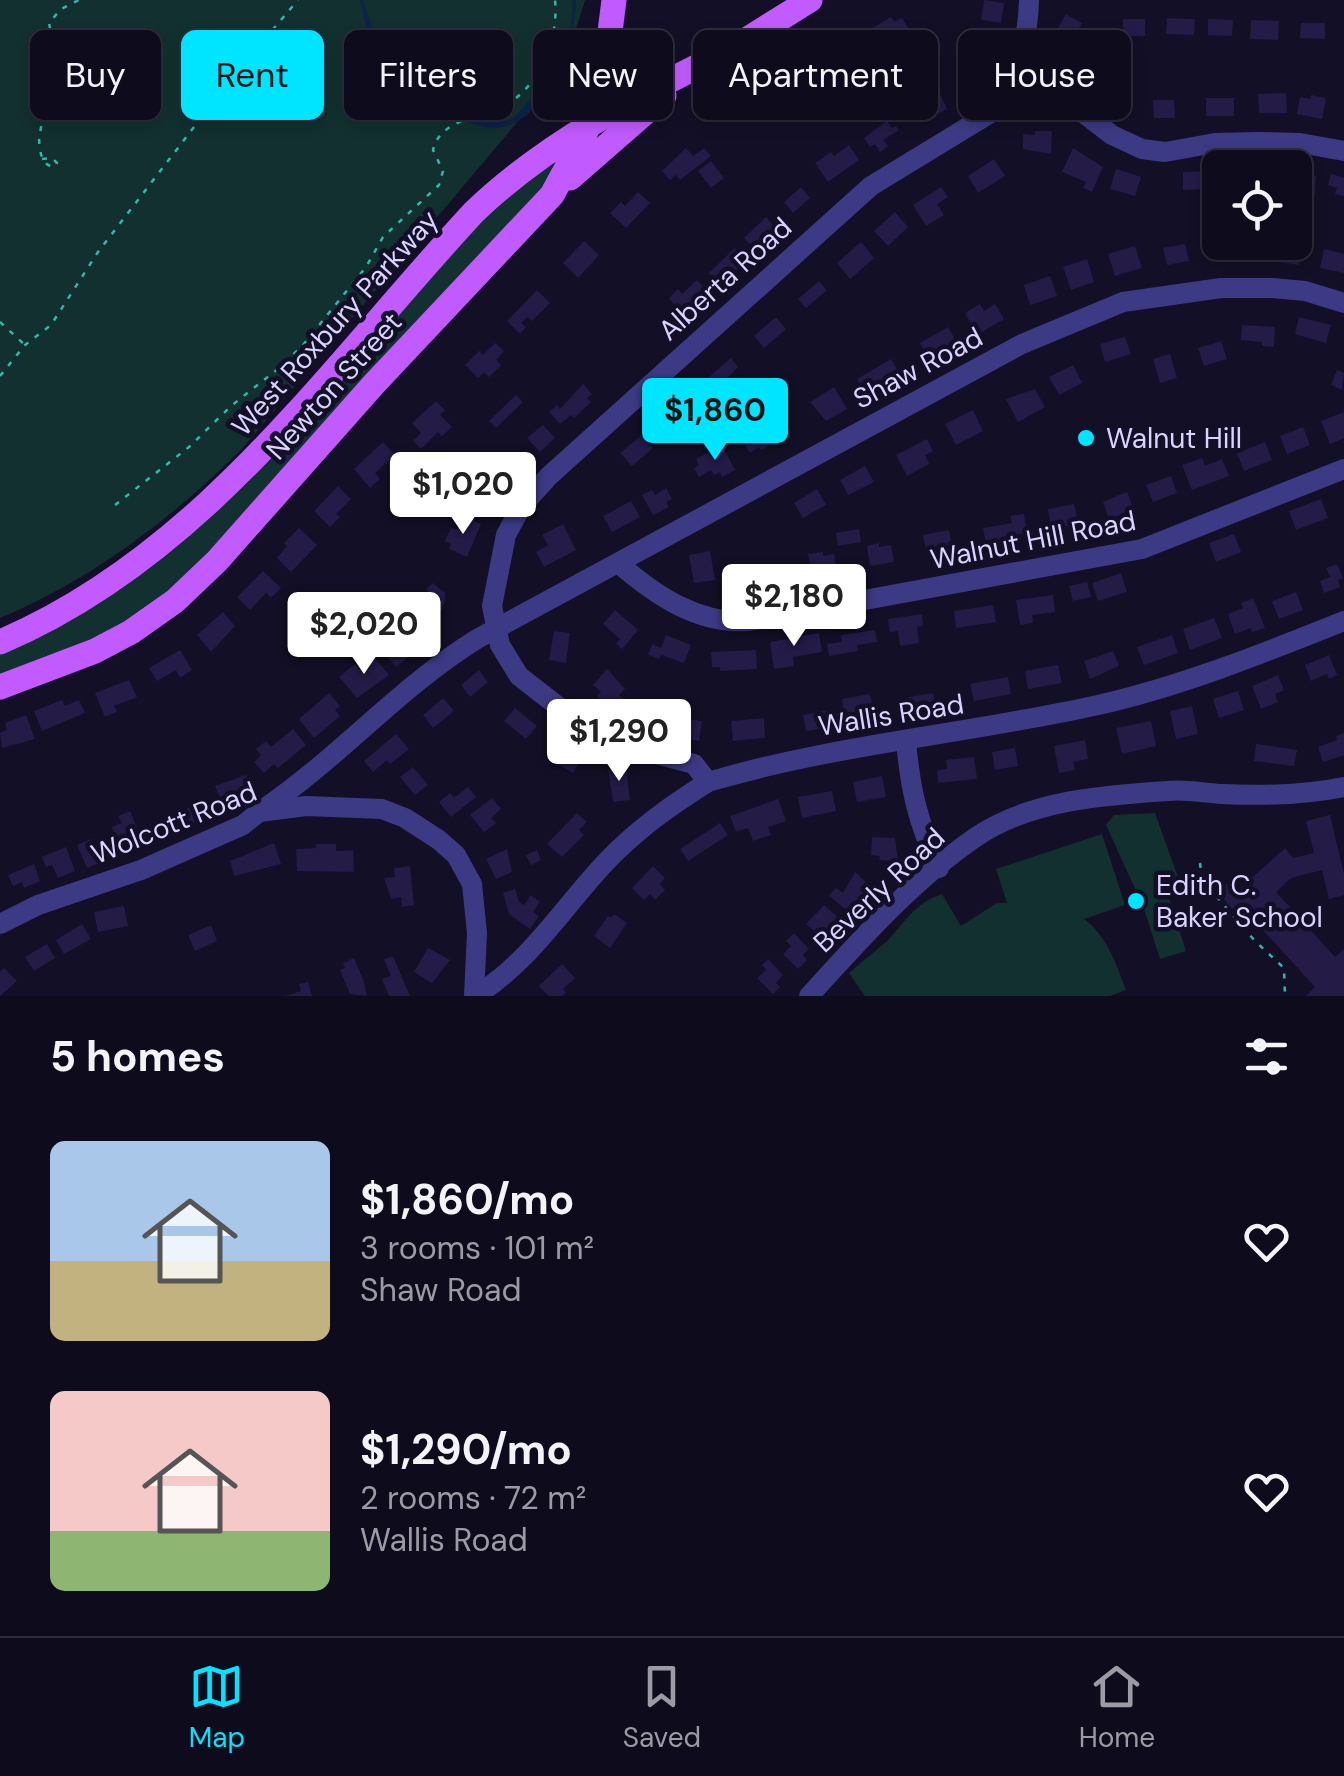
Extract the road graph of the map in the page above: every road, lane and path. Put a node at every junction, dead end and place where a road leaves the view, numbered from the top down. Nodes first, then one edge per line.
1 (78, 0) edge
2 (298, 0) edge
3 (555, 0) edge
4 (614, 0) edge
5 (810, 0) edge
6 (1028, 0) edge
7 (51, 30) edge
8 (612, 30) edge
9 (761, 30) edge
10 (1026, 30) edge
11 (693, 69) edge
12 (693, 75) edge
13 (42, 120) edge
14 (565, 120) edge
15 (591, 120) edge
16 (979, 120) edge
17 (1093, 120) edge
18 (590, 124) junction
19 (1344, 151) edge
20 (42, 159) dead end
21 (552, 195) junction
22 (482, 204) junction
23 (1344, 302) edge
24 (0, 322) edge
25 (25, 345) junction
26 (0, 376) edge
27 (1344, 469) edge
28 (115, 505) dead end
29 (618, 563) junction
30 (1344, 621) edge
31 (496, 629) junction
32 (0, 642) edge
33 (0, 687) edge
34 (906, 740) junction
35 (708, 782) junction
36 (1344, 787) edge
37 (259, 812) junction
38 (1200, 864) dead end
39 (939, 868) junction
40 (0, 924) edge
41 (474, 996) edge
42 (809, 996) edge
43 (1285, 996) edge

1 - 7 path
2 - 25 path
3 - 28 path
4 - 8 main road, Newton Street
5 - 9 main road, West Roxbury Parkway
6 - 10 street, Alberta Road
11 - 18 main road, West Roxbury Parkway
12 - 21 main road, West Roxbury Parkway
13 - 20 path
14 - 22 main road, Newton Street
15 - 18 main road, Newton Street
16 - 31 street, Alberta Road
17 - 19 street
18 - 21 main road, Newton Street
18 - 22 main road, West Roxbury Parkway
21 - 33 main road, Newton Street
22 - 32 main road, West Roxbury Parkway
23 - 29 street, Shaw Road
24 - 25 path
25 - 26 path
27 - 29 street, Walnut Hill Road
29 - 31 street, Shaw Road
30 - 34 street, Wallis Road
31 - 35 street
31 - 37 street, Shaw Road
34 - 35 street, Wallis Road
34 - 39 street
35 - 41 street, Wallis Road
36 - 39 street, Beverly Road
37 - 40 street, Wolcott Road
37 - 41 street, Wolcott Road
38 - 43 path
39 - 42 street, Beverly Road

